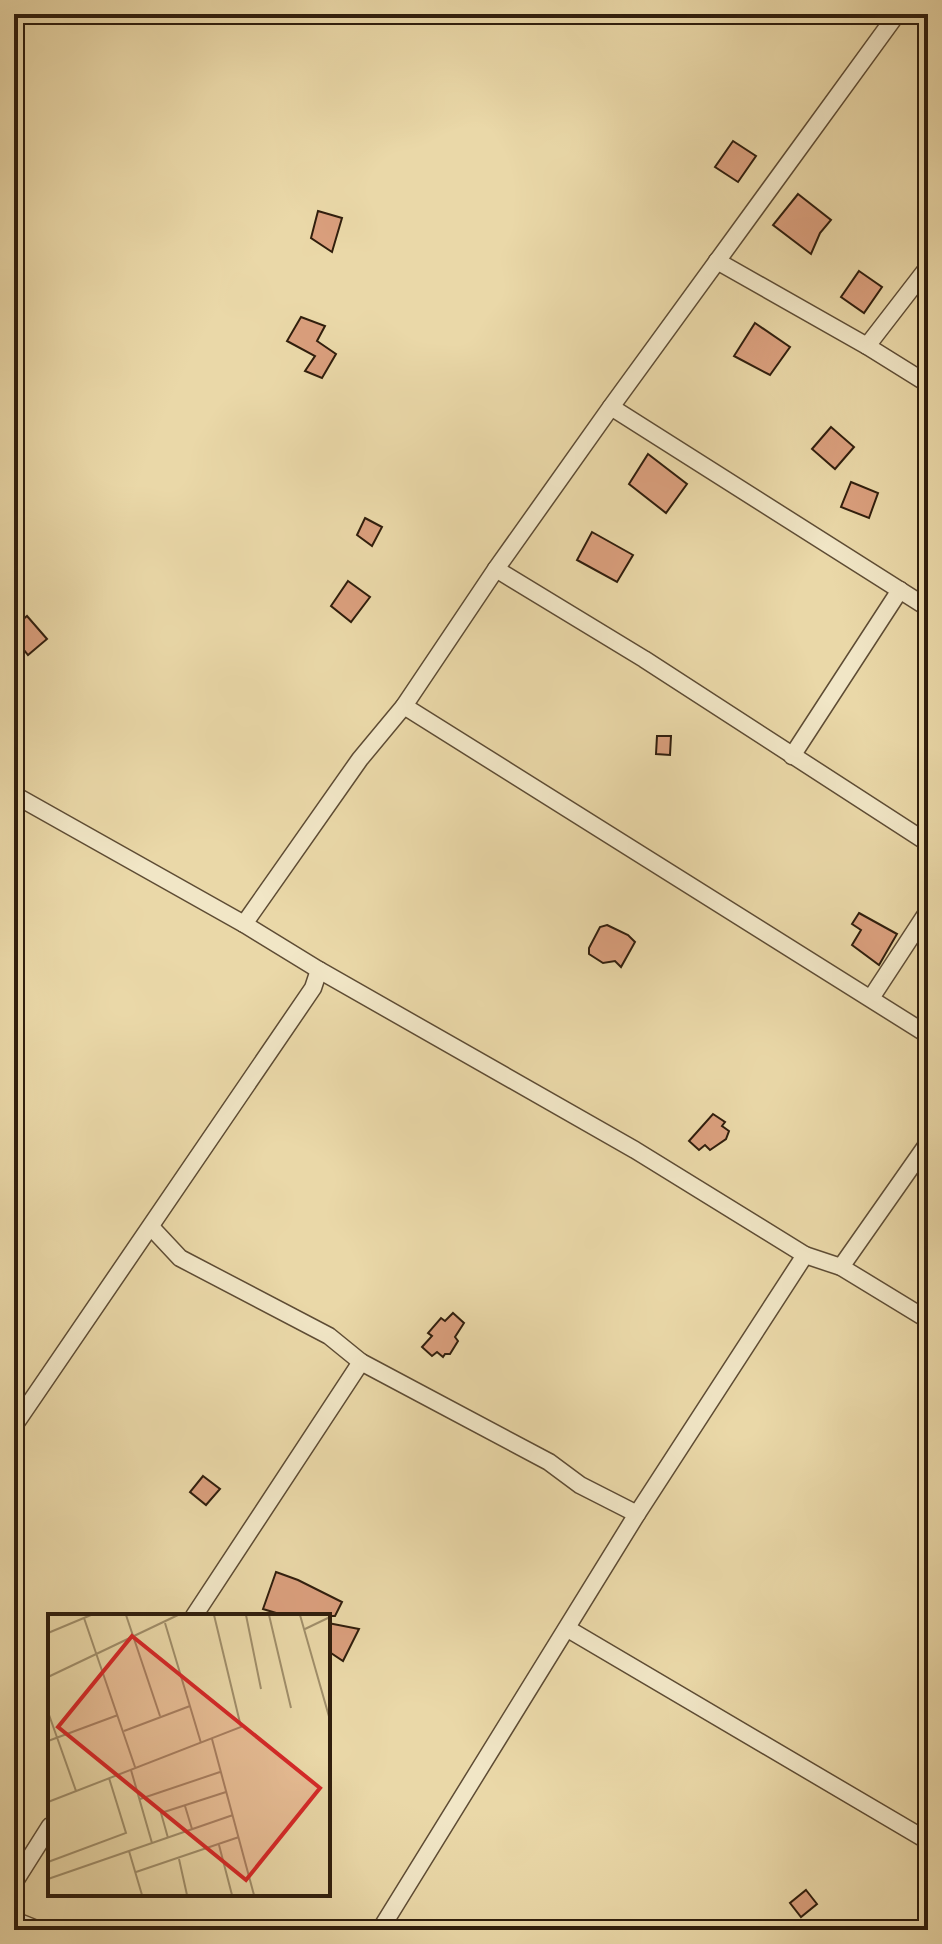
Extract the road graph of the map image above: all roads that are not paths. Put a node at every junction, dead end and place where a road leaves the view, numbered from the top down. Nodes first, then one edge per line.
1 (897, 14) edge
2 (717, 261) junction
3 (928, 267) edge
4 (867, 346) junction
5 (928, 384) edge
6 (611, 407) junction
7 (496, 569) junction
8 (900, 590) junction
9 (928, 608) edge
10 (404, 706) junction
11 (792, 756) junction
12 (14, 806) edge
13 (928, 843) edge
14 (928, 911) edge
15 (244, 924) junction
16 (319, 970) junction
17 (871, 998) junction
18 (928, 1035) edge
19 (928, 1143) edge
20 (151, 1227) junction
21 (805, 1255) junction
22 (841, 1267) junction
23 (928, 1320) edge
24 (361, 1362) junction
25 (14, 1426) edge
26 (637, 1514) junction
27 (195, 1614) edge
28 (568, 1629) junction
29 (48, 1829) edge
30 (928, 1841) edge
31 (14, 1883) edge
32 (14, 1920) edge
33 (39, 1930) edge
34 (380, 1930) edge

1 - 2 street
2 - 4 street
2 - 6 street
3 - 4 street
4 - 5 street
6 - 7 street
6 - 8 street
7 - 10 street
7 - 11 street
8 - 9 street
8 - 11 street
10 - 15 street
10 - 17 street
11 - 13 street
12 - 15 street
14 - 17 street
15 - 16 street
16 - 20 street
16 - 21 street
17 - 18 street
19 - 22 street
20 - 24 street
20 - 25 street
21 - 22 street
21 - 26 street
22 - 23 street
24 - 26 street
24 - 27 street
26 - 28 street
28 - 30 street
28 - 34 street
29 - 31 street
32 - 33 street

